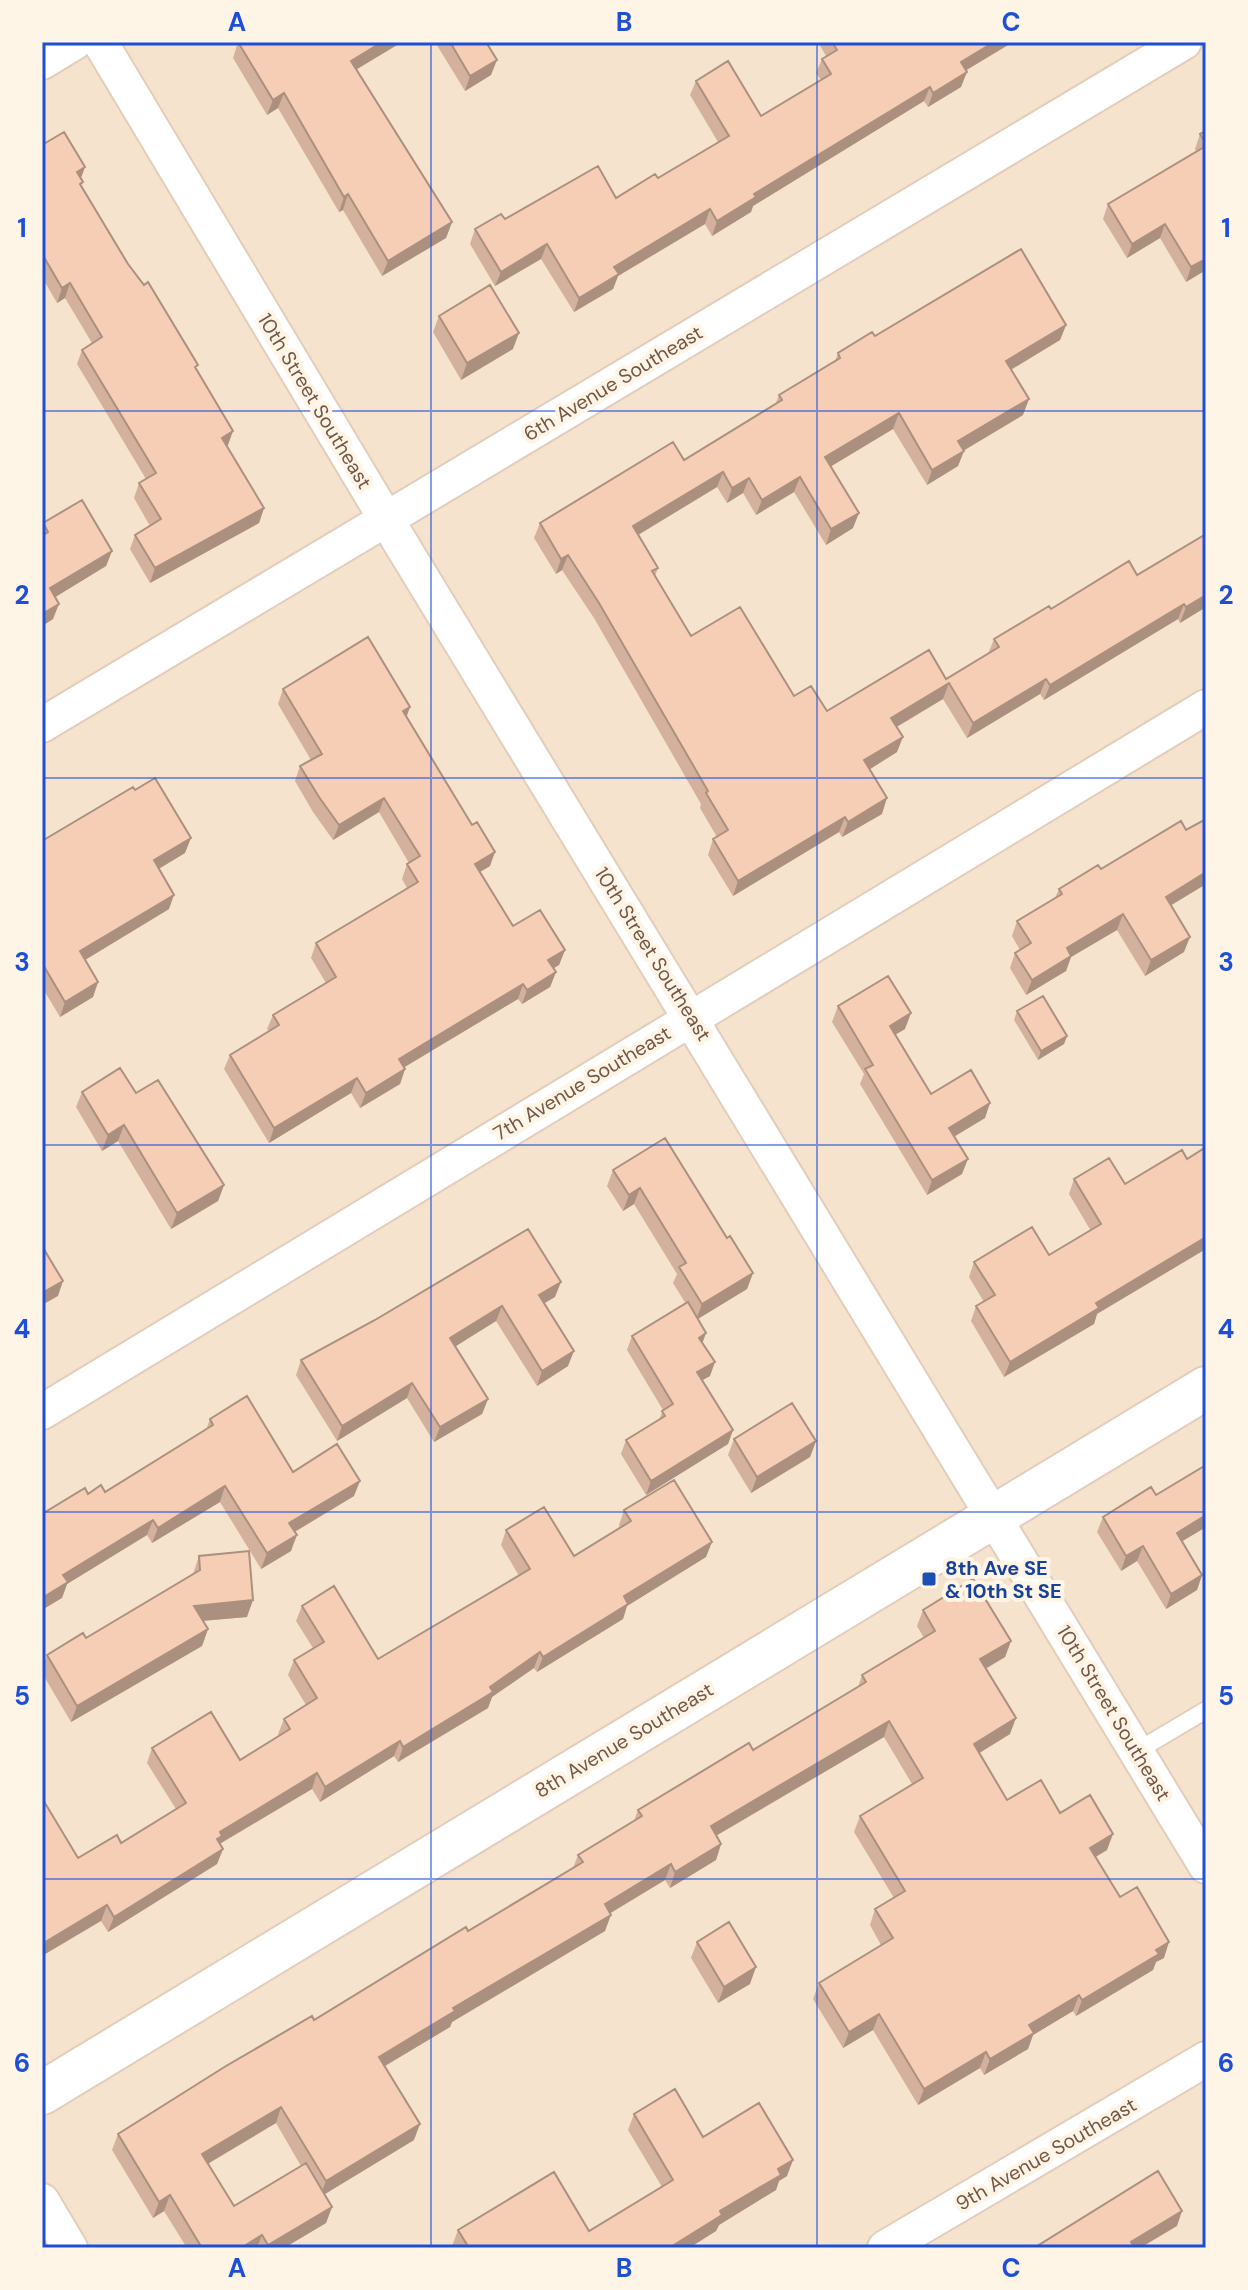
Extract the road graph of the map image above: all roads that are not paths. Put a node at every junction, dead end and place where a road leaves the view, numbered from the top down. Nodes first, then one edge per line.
1 (75, 42) edge
2 (100, 42) edge
3 (1184, 42) edge
4 (42, 62) edge
5 (386, 519) junction
6 (1206, 707) edge
7 (42, 725) edge
8 (691, 1017) junction
9 (1206, 1388) edge
10 (42, 1412) edge
11 (993, 1515) junction
12 (1206, 1710) edge
13 (1137, 1751) junction
14 (1206, 1866) edge
15 (1206, 2059) edge
16 (42, 2093) edge
17 (42, 2201) edge
18 (70, 2248) edge
19 (885, 2248) edge

1 - 4 street
2 - 5 street, 10th Street Southeast
3 - 5 street, 6th Avenue Southeast
5 - 7 street, 6th Avenue Southeast
5 - 8 street, 10th Street Southeast
6 - 8 street, 7th Avenue Southeast
8 - 10 street, 7th Avenue Southeast
8 - 11 street, 10th Street Southeast
9 - 11 street, 8th Avenue Southeast
11 - 13 street, 10th Street Southeast
11 - 16 street, 8th Avenue Southeast
12 - 13 lane
13 - 14 street, 10th Street Southeast
15 - 19 street, 9th Avenue Southeast
17 - 18 street

